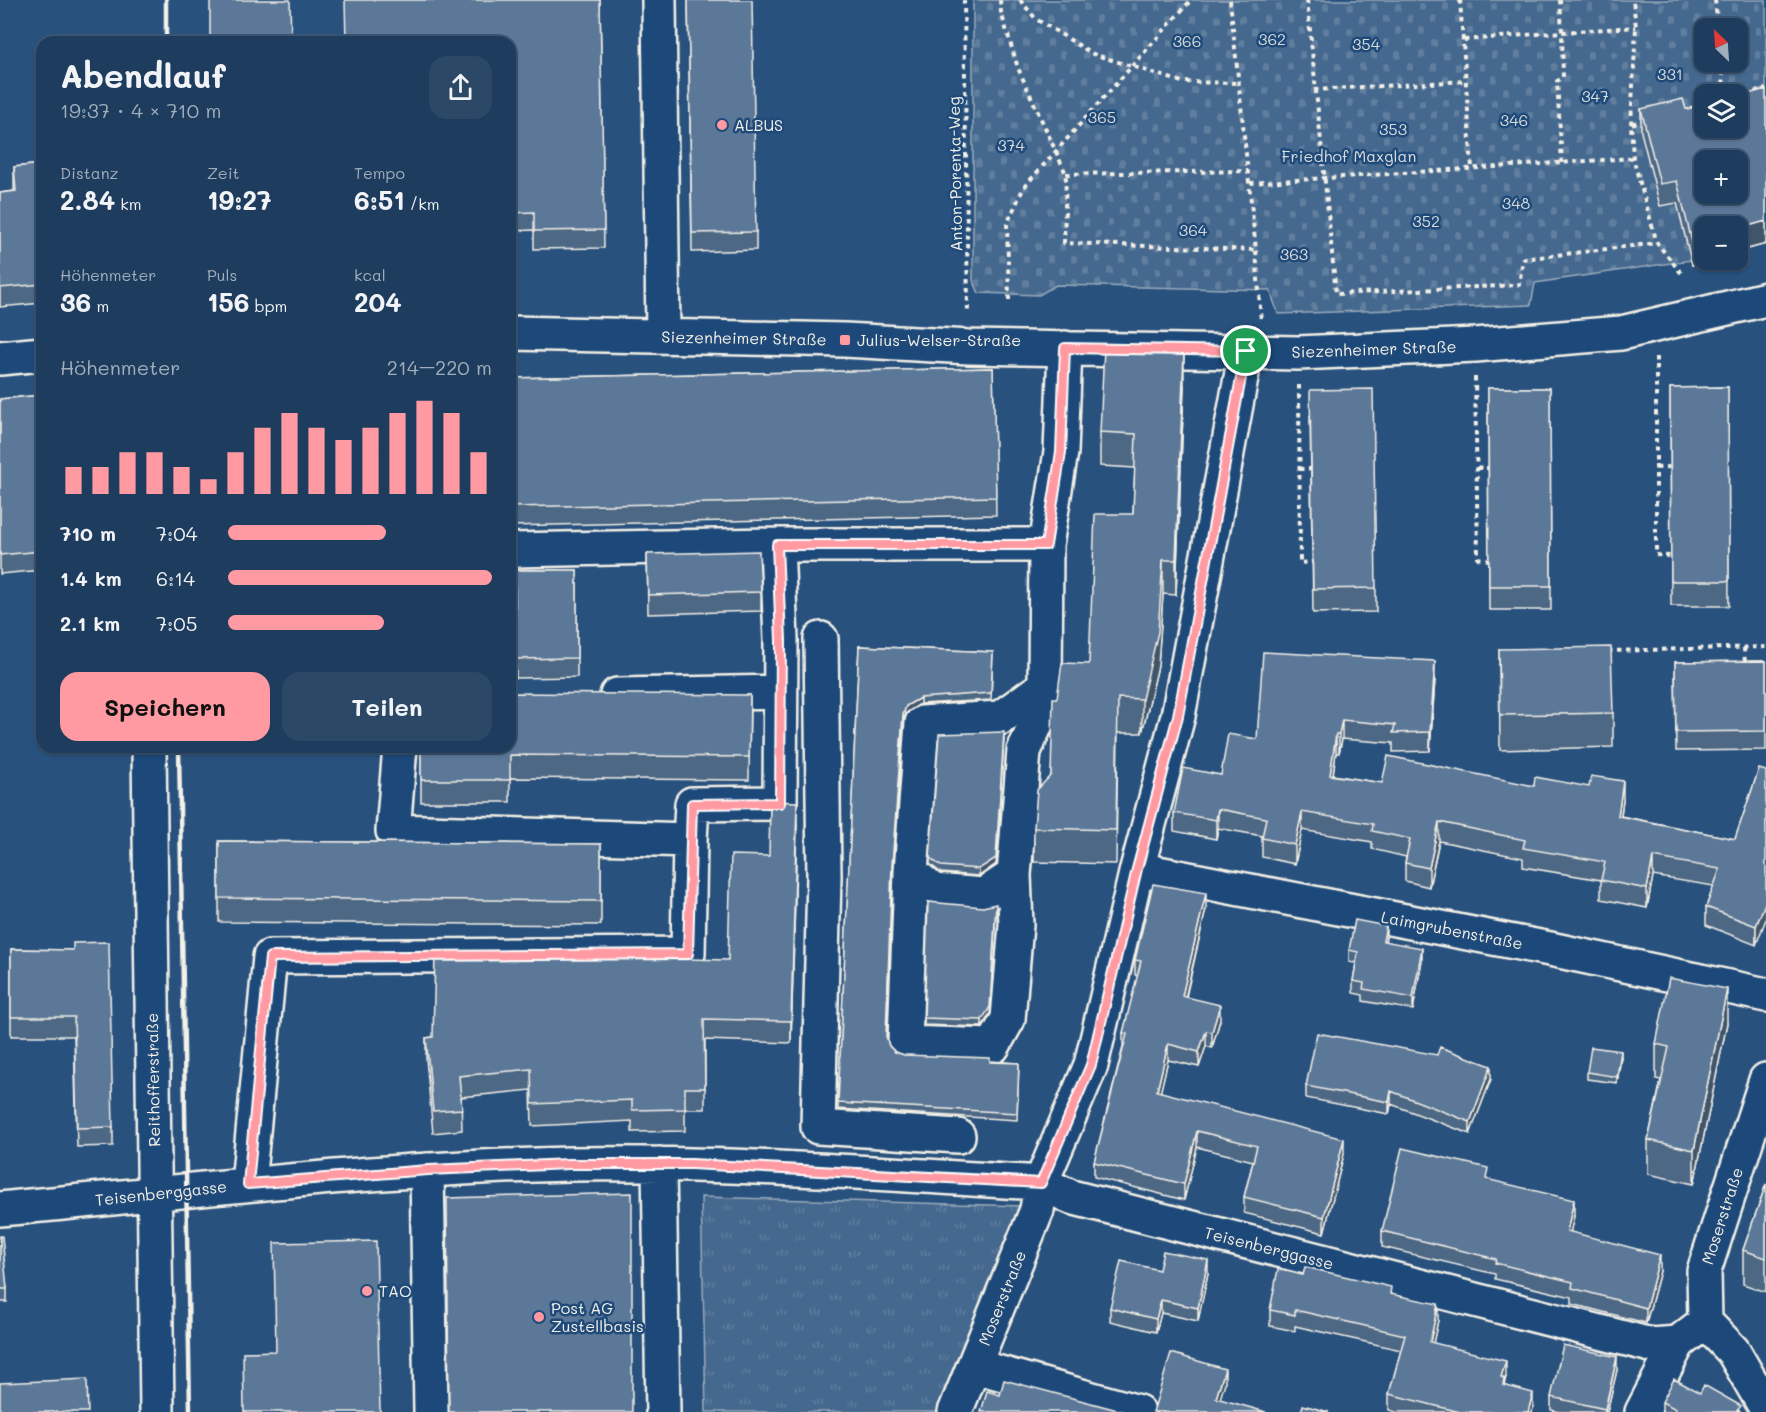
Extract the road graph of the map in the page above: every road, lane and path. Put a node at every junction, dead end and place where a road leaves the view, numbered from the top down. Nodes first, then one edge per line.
1 (659, 0) edge
2 (964, 0) edge
3 (1000, 0) edge
4 (1020, 0) edge
5 (1191, 0) edge
6 (1230, 0) edge
7 (1307, 0) edge
8 (1460, 0) edge
9 (1560, 0) edge
10 (1633, 0) edge
11 (1715, 0) edge
12 (1717, 18) edge
13 (1636, 27) junction
14 (1562, 32) junction
15 (1463, 40) junction
16 (1132, 67) junction
17 (1466, 81) junction
18 (1240, 83) junction
19 (1766, 89) edge
20 (1314, 90) junction
21 (1748, 93) edge
22 (1694, 108) edge
23 (1672, 113) edge
24 (1652, 118) edge
25 (1631, 124) junction
26 (1056, 153) junction
27 (1633, 158) junction
28 (1562, 163) junction
29 (1472, 168) junction
30 (1248, 171) junction
31 (1066, 174) junction
32 (1323, 178) junction
33 (1250, 183) junction
34 (1657, 243) junction
35 (1256, 250) junction
36 (1682, 274) dead end
37 (1766, 299) edge
38 (1009, 300) dead end
39 (1656, 326) junction
40 (516, 333) edge
41 (663, 336) junction
42 (1474, 345) junction
43 (969, 347) junction
44 (1065, 348) junction
45 (1255, 351) junction
46 (1298, 353) junction
47 (36, 355) edge
48 (0, 358) edge
49 (1670, 467) edge
50 (1477, 468) junction
51 (1488, 468) edge
52 (1656, 468) junction
53 (1299, 469) junction
54 (1311, 469) edge
55 (777, 545) junction
56 (1046, 545) junction
57 (516, 550) edge
58 (1670, 555) edge
59 (1489, 560) edge
60 (1312, 562) edge
61 (821, 639) dead end
62 (1766, 647) edge
63 (1744, 648) junction
64 (1604, 651) edge
65 (1745, 670) edge
66 (1045, 687) junction
67 (779, 692) junction
68 (592, 695) edge
69 (148, 753) edge
70 (399, 753) edge
71 (690, 840) junction
72 (1137, 869) junction
73 (911, 872) junction
74 (1014, 874) junction
75 (1766, 995) edge
76 (1766, 1080) edge
77 (818, 1127) junction
78 (958, 1136) dead end
79 (659, 1164) junction
80 (428, 1170) junction
81 (815, 1171) junction
82 (1041, 1183) junction
83 (248, 1184) junction
84 (153, 1194) junction
85 (0, 1209) edge
86 (1705, 1322) junction
87 (1678, 1343) junction
88 (975, 1366) junction
89 (1766, 1408) edge
90 (157, 1412) edge
91 (431, 1412) edge
92 (663, 1412) edge
93 (955, 1412) edge
94 (1138, 1412) edge
95 (1642, 1412) edge

1 - 41 street
2 - 43 path, Anton-Porenta-Weg
3 - 26 path
4 - 16 path
5 - 16 path
6 - 18 path
7 - 20 path
8 - 15 path
9 - 14 path
10 - 13 path
11 - 12 path
13 - 14 path
13 - 25 path
14 - 15 path
14 - 28 path
15 - 17 path
16 - 18 path
16 - 26 path
17 - 20 path
17 - 29 path
18 - 30 path
19 - 21 path
20 - 32 path
22 - 23 path
24 - 25 path
25 - 27 path
26 - 31 path
26 - 38 path
27 - 28 path
27 - 34 path
28 - 29 path
29 - 32 path
30 - 31 path
30 - 33 path
31 - 35 path
32 - 33 path
32 - 34 path
33 - 35 path
34 - 36 path
35 - 45 path
37 - 39 street, Siezenheimer Straße
39 - 42 street, Siezenheimer Straße
39 - 52 path
40 - 41 street, Siezenheimer Straße
41 - 43 street, Siezenheimer Straße
42 - 46 street, Siezenheimer Straße
42 - 50 path
43 - 44 street, Siezenheimer Straße
44 - 45 street, Siezenheimer Straße
44 - 56 street
45 - 46 street, Siezenheimer Straße
45 - 72 street
46 - 53 path
47 - 48 street
49 - 52 path
50 - 51 path
50 - 59 path
52 - 58 path
53 - 54 path
53 - 60 path
55 - 56 street
55 - 57 street
55 - 67 street
56 - 66 street
61 - 77 street
62 - 63 path
63 - 64 path
63 - 65 path
66 - 73 street
66 - 74 street
67 - 68 street
67 - 71 street
69 - 84 street, Reithofferstraße
70 - 71 street
71 - 83 street
72 - 75 street, Laimgrubenstraße
72 - 82 street
73 - 74 street
73 - 74 street
76 - 86 street, Moserstraße
77 - 78 street
77 - 81 street
79 - 80 street, Teisenberggasse
79 - 81 street, Teisenberggasse
79 - 92 street
80 - 83 street, Teisenberggasse
80 - 91 street
81 - 82 street, Teisenberggasse
82 - 87 street, Teisenberggasse
82 - 88 street, Moserstraße
83 - 84 street, Teisenberggasse
84 - 85 street, Teisenberggasse
84 - 90 street, Reithofferstraße
86 - 87 street
86 - 89 street
87 - 95 street
88 - 93 street, Moserstraße
88 - 94 street

